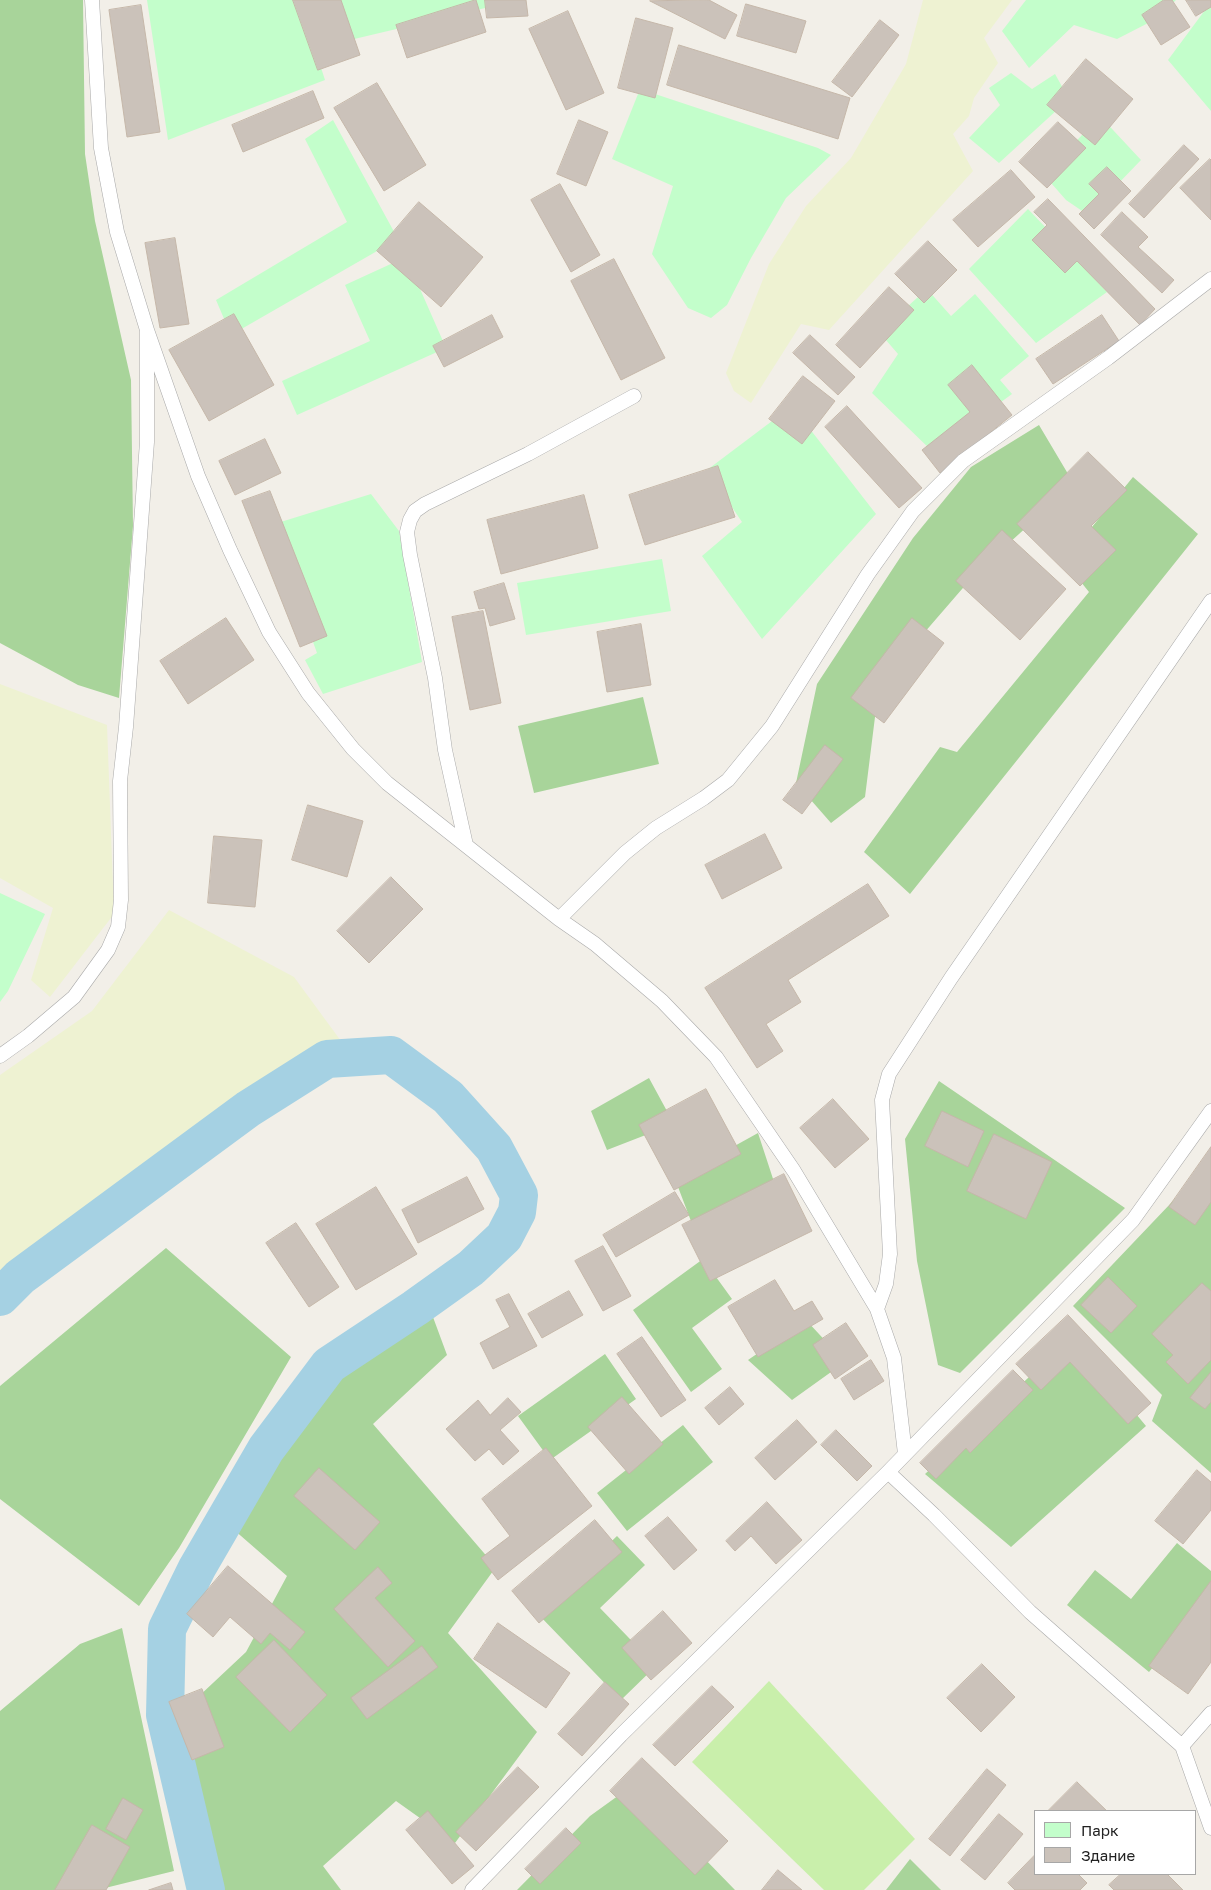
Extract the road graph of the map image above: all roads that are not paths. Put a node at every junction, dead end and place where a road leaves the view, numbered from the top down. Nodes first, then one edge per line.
1 (92, 0) edge
2 (1211, 279) edge
3 (147, 330) junction
4 (634, 396) dead end
5 (1211, 601) edge
6 (466, 846) junction
7 (559, 919) junction
8 (0, 1056) edge
9 (1211, 1111) edge
10 (878, 1309) junction
11 (905, 1454) junction
12 (888, 1472) junction
13 (1211, 1713) edge
14 (1182, 1746) junction
15 (1211, 1828) edge
16 (472, 1890) edge

1 - 3 lane
2 - 7 lane
3 - 6 lane
3 - 8 lane
4 - 6 lane
5 - 10 lane
6 - 7 lane
7 - 10 lane
9 - 11 lane
10 - 11 lane
11 - 12 lane
12 - 14 lane
12 - 16 lane
13 - 14 lane
14 - 15 lane

